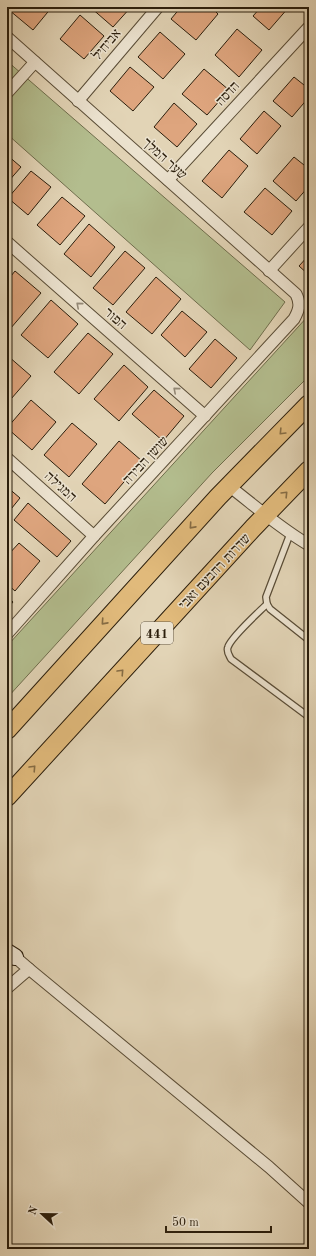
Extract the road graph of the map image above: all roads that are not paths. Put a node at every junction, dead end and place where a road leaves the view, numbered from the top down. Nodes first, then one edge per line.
1 (158, 7) edge
2 (309, 27) edge
3 (7, 37) edge
4 (35, 62) junction
5 (7, 94) edge
6 (78, 101) junction
7 (168, 180) junction
8 (309, 227) edge
9 (7, 242) edge
10 (270, 272) junction
11 (299, 304) joint
12 (309, 404) edge
13 (206, 416) junction
14 (7, 458) edge
15 (309, 470) edge
16 (230, 486) junction
17 (266, 515) junction
18 (290, 534) junction
19 (94, 536) junction
20 (309, 545) edge
21 (267, 604) junction
22 (7, 634) edge
23 (309, 640) edge
24 (309, 717) edge
25 (7, 730) edge
26 (7, 797) edge
27 (11, 954) edge
28 (29, 969) junction
29 (7, 988) edge
30 (309, 1203) edge

1 - 6 street, אביחיל
2 - 7 street, הדסה
3 - 4 street, שער המלך
4 - 5 street
4 - 6 street, שער המלך
6 - 7 street, שער המלך
7 - 10 street, שער המלך
8 - 10 street
13 -> 9 street, הפור
10 - 11 street, שער המלך
11 - 13 street, שושן הבירה
12 -> 16 main road
13 - 19 street, שושן הבירה
14 - 19 street, המגילה
17 -> 15 main road, שדרות רחבעם זאבי / 441
16 - 17 street
16 -> 25 main road
17 - 18 street
26 -> 17 main road, שדרות רחבעם זאבי / 441
18 - 20 street
18 - 21 lane
19 - 22 street, שושן הבירה
21 - 23 lane
21 - 24 lane
27 - 28 street
28 - 29 street
28 - 30 street

